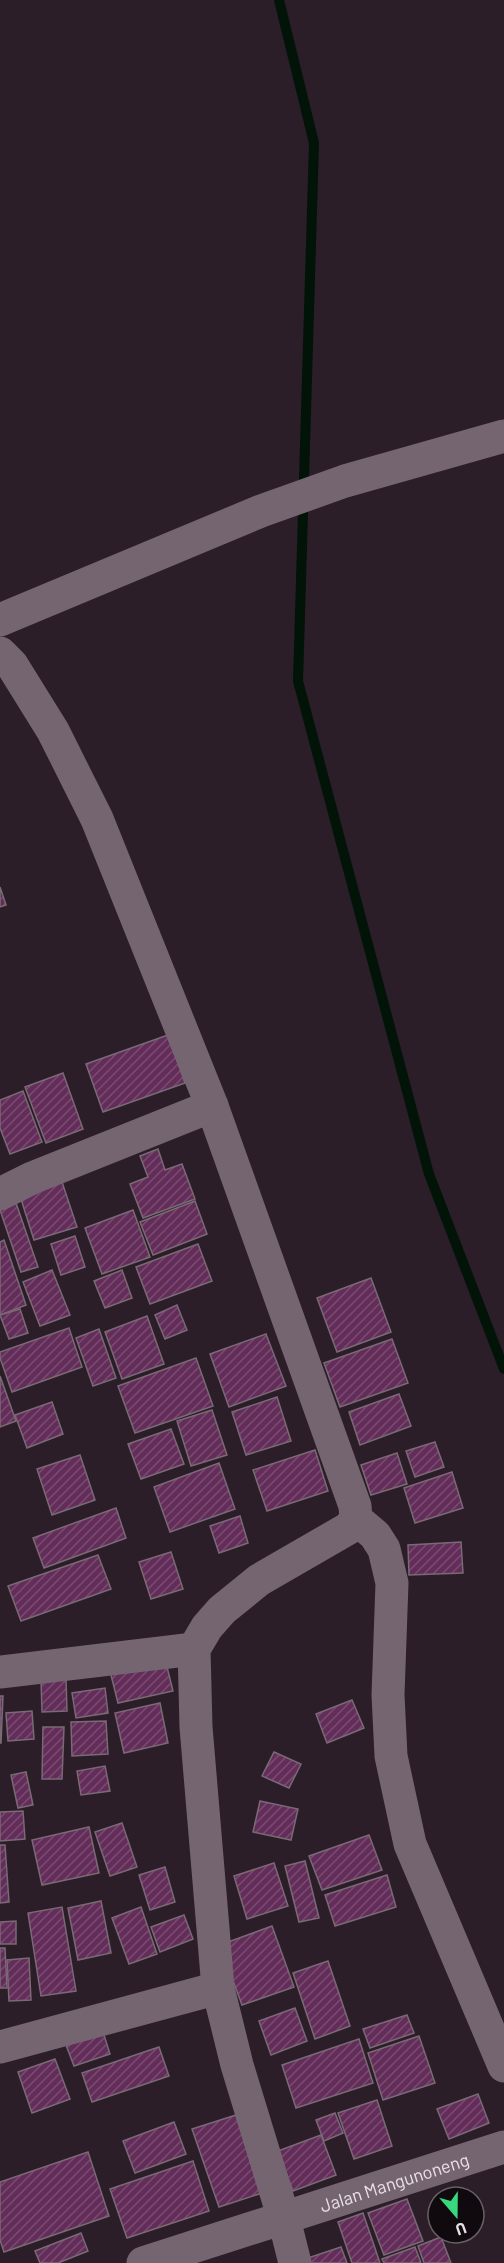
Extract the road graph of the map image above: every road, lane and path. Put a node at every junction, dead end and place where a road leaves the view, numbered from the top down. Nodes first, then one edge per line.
1 (504, 436) edge
2 (0, 620) edge
3 (0, 653) edge
4 (212, 1106) junction
5 (0, 1194) edge
6 (356, 1519) junction
7 (194, 1649) junction
8 (0, 1672) edge
9 (218, 1988) junction
10 (0, 2047) edge
11 (504, 2066) edge
12 (504, 2147) edge
13 (284, 2219) junction
14 (143, 2263) edge
15 (296, 2263) edge

1 - 2 street
3 - 4 street
4 - 5 street
4 - 6 street
6 - 7 street
6 - 11 street
7 - 8 street
7 - 9 street
9 - 10 street
9 - 13 street
12 - 13 street, Jalan Mangunoneng
13 - 14 street, Jalan Mangunoneng
13 - 15 street

